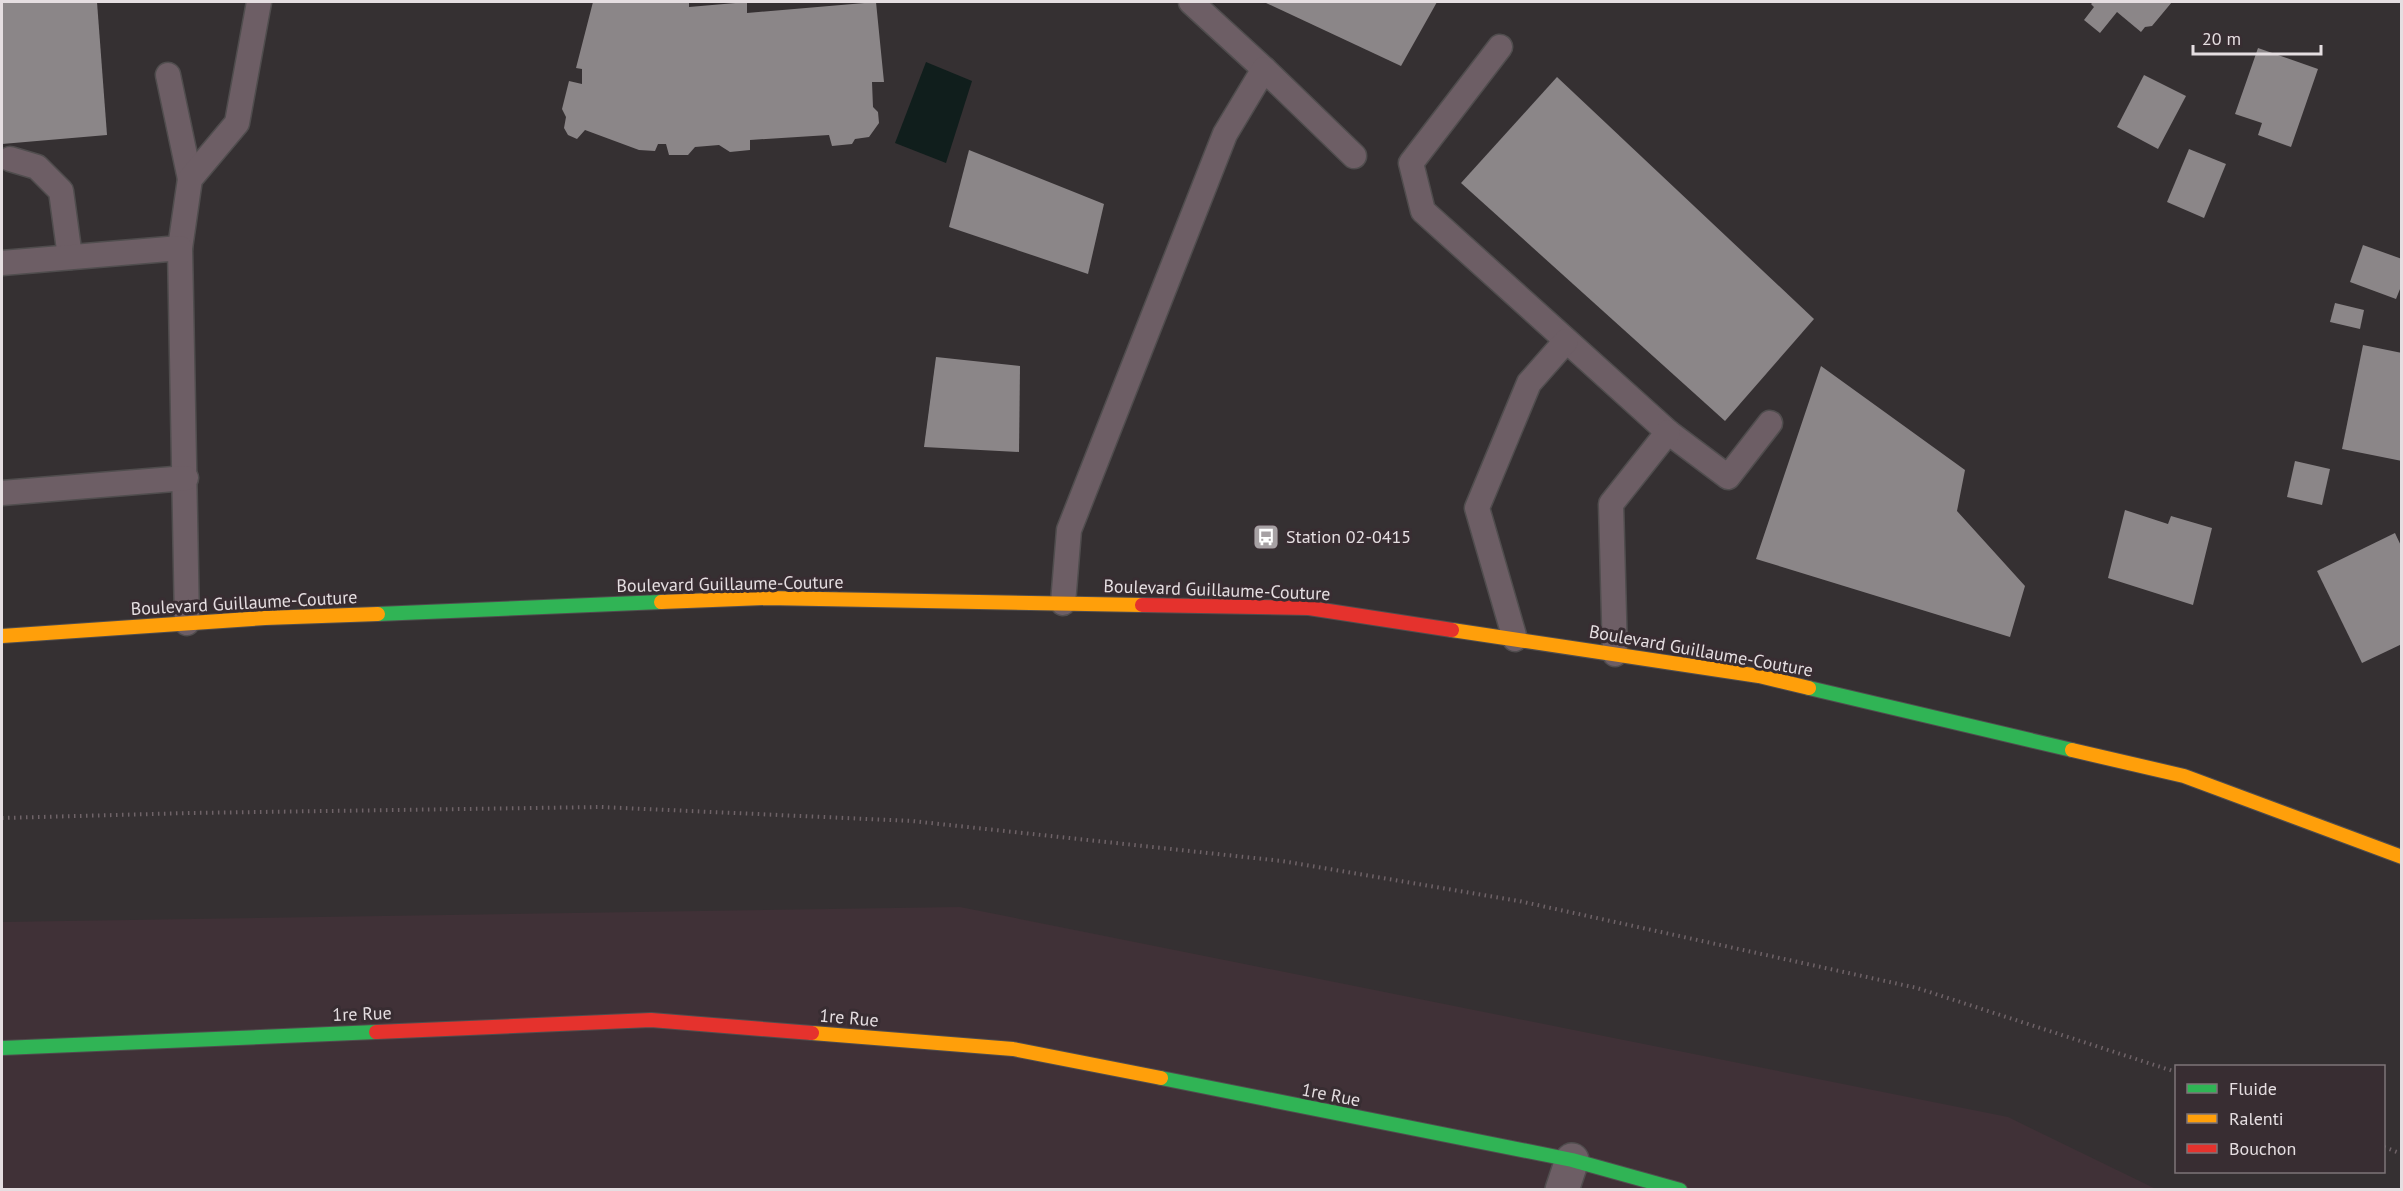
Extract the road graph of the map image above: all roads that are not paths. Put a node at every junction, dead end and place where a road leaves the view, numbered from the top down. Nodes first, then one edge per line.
1 (259, 2) edge
2 (1191, 2) edge
3 (1500, 47) dead end
4 (1264, 69) junction
5 (168, 75) dead end
6 (1354, 156) dead end
7 (10, 159) dead end
8 (190, 179) junction
9 (180, 248) junction
10 (70, 257) junction
11 (2, 263) edge
12 (1566, 341) junction
13 (1770, 423) dead end
14 (1668, 432) junction
15 (186, 478) junction
16 (2, 493) edge
17 (1063, 603) junction
18 (187, 623) junction
19 (2, 636) edge
20 (1515, 639) junction
21 (1615, 654) junction
22 (2402, 857) edge
23 (2, 1048) edge
24 (1567, 1175) edge
25 (1680, 1190) edge

1 - 8 lane
2 - 4 lane
3 - 12 lane
4 - 6 lane
4 - 17 lane
5 - 8 lane
7 - 10 lane
8 - 9 lane
9 - 10 lane
9 - 15 lane
10 - 11 lane
12 - 14 lane
12 - 20 lane
13 - 14 lane
14 - 21 lane
15 - 16 lane
15 - 18 lane
17 - 18 main road, Boulevard Guillaume-Couture
17 - 20 main road, Boulevard Guillaume-Couture
18 - 19 main road, Boulevard Guillaume-Couture
20 - 21 main road, Boulevard Guillaume-Couture
21 - 22 main road, Boulevard Guillaume-Couture
23 - 24 main road, 1re Rue
24 - 25 main road, 1re Rue

